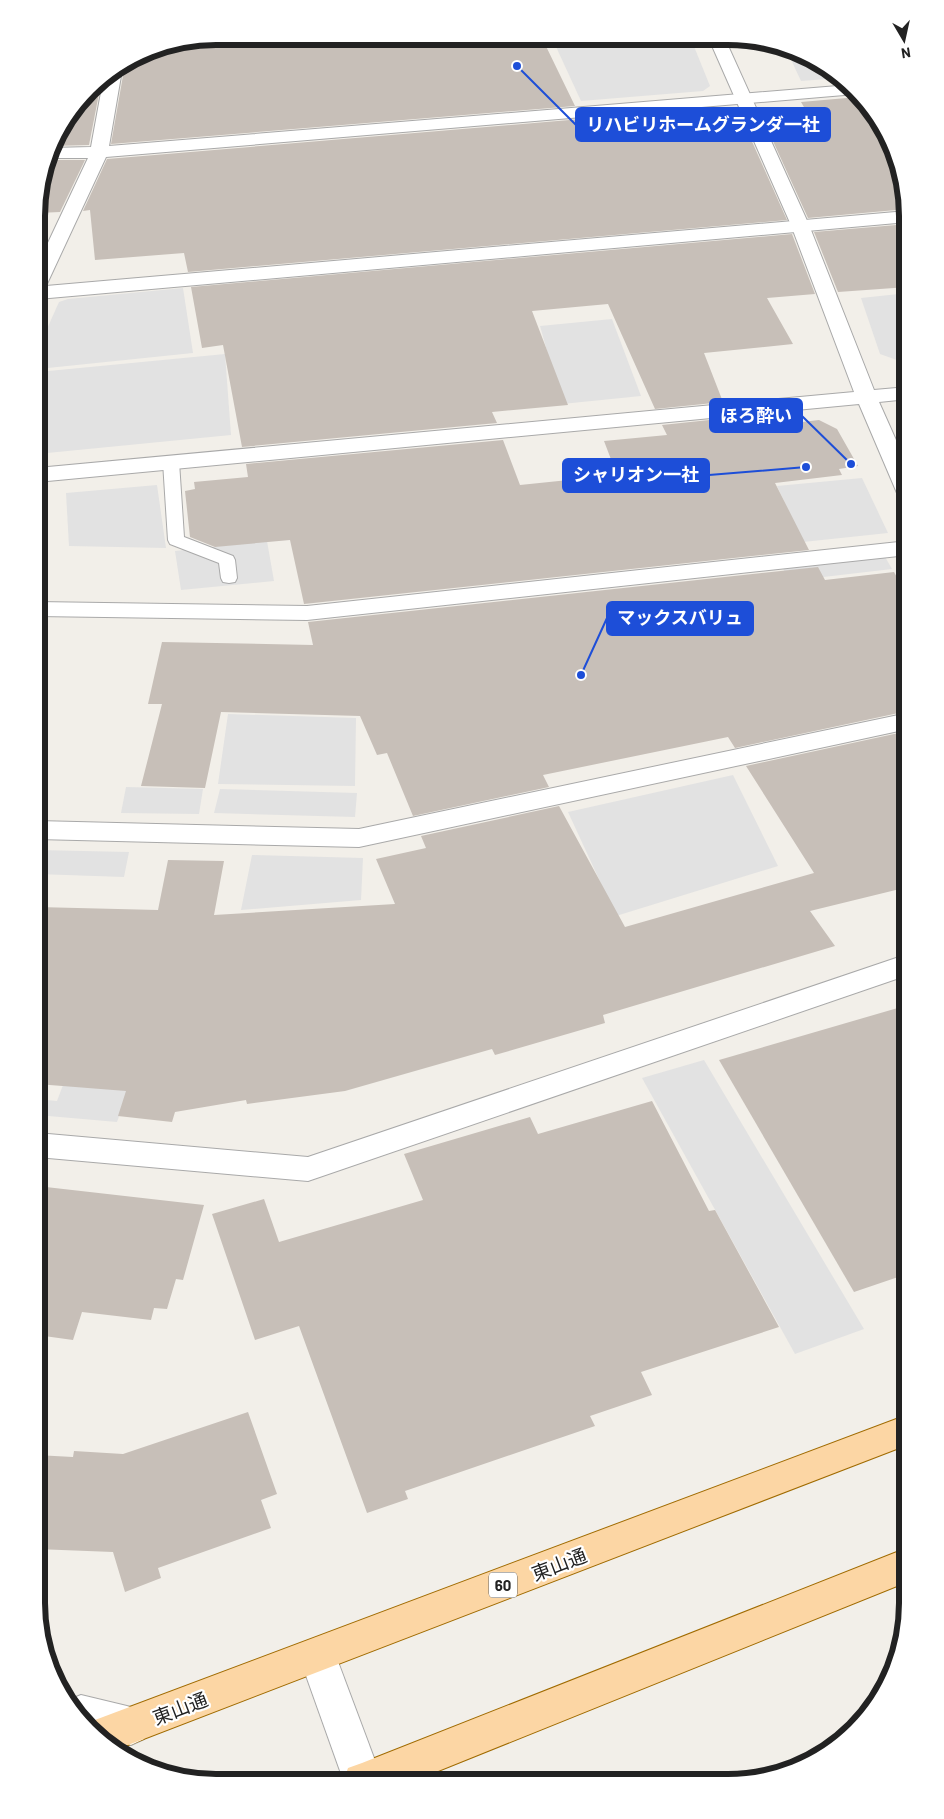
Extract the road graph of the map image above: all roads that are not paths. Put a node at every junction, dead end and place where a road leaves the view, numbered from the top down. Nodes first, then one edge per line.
1 (720, 45) edge
2 (112, 80) edge
3 (845, 91) edge
4 (743, 99) junction
5 (58, 152) edge
6 (100, 152) junction
7 (899, 217) edge
8 (800, 226) junction
9 (45, 269) edge
10 (45, 292) edge
11 (899, 394) edge
12 (866, 397) junction
13 (171, 462) junction
14 (899, 472) edge
15 (45, 474) edge
16 (899, 549) edge
17 (229, 578) dead end
18 (45, 609) edge
19 (899, 723) edge
20 (45, 830) edge
21 (899, 967) edge
22 (45, 1146) edge
23 (899, 1433) edge
24 (899, 1568) edge
25 (318, 1656) junction
26 (90, 1719) edge
27 (114, 1732) edge
28 (360, 1774) edge
29 (381, 1774) edge

1 - 4 street
2 - 6 street
3 - 4 street
4 - 6 street
4 - 8 street
5 - 6 street
6 - 9 street
7 - 8 street
8 - 10 street
8 - 12 street
11 - 12 street
12 - 13 street
12 - 14 street
13 - 15 street
13 - 17 lane
16 - 18 street
19 - 20 street
21 - 22 street
23 - 25 main road, 東山通 / 60
24 - 29 main road
25 - 27 main road, 東山通 / 60
25 - 28 street
26 - 27 street

